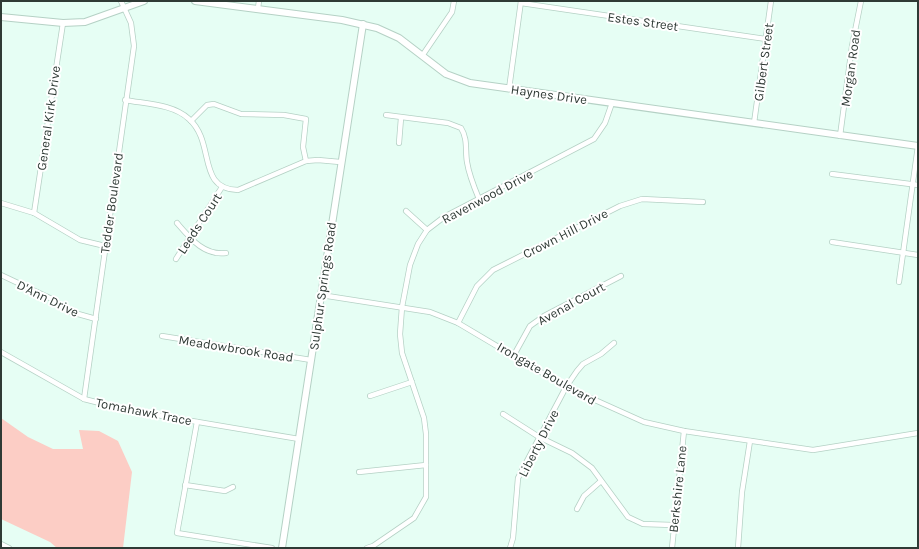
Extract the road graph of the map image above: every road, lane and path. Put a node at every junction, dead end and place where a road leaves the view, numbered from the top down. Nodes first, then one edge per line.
1 (121, 1) edge
2 (144, 1) edge
3 (195, 1) edge
4 (259, 1) edge
5 (454, 1) edge
6 (771, 1) edge
7 (860, 1) edge
8 (521, 2) edge
9 (125, 8) junction
10 (258, 8) junction
11 (1, 17) edge
12 (62, 23) junction
13 (363, 24) junction
14 (766, 39) junction
15 (422, 56) junction
16 (509, 89) junction
17 (125, 100) junction
18 (612, 103) junction
19 (386, 115) dead end
20 (401, 118) junction
21 (191, 121) junction
22 (754, 123) junction
23 (840, 136) junction
24 (398, 144) dead end
25 (918, 146) edge
26 (306, 161) junction
27 (340, 162) junction
28 (832, 174) dead end
29 (912, 184) junction
30 (918, 185) edge
31 (222, 187) junction
32 (479, 198) junction
33 (703, 202) dead end
34 (1, 203) edge
35 (406, 211) dead end
36 (34, 212) junction
37 (177, 223) dead end
38 (427, 230) junction
39 (189, 237) junction
40 (832, 242) dead end
41 (105, 246) junction
42 (226, 253) dead end
43 (902, 253) junction
44 (918, 255) edge
45 (176, 259) dead end
46 (1, 275) edge
47 (621, 276) dead end
48 (899, 282) dead end
49 (321, 295) junction
50 (402, 307) junction
51 (96, 319) junction
52 (458, 323) junction
53 (162, 336) dead end
54 (614, 343) dead end
55 (1, 352) edge
56 (514, 355) junction
57 (311, 360) junction
58 (412, 382) junction
59 (566, 387) junction
60 (370, 396) dead end
61 (84, 400) junction
62 (503, 414) dead end
63 (197, 422) junction
64 (684, 431) junction
65 (918, 433) edge
66 (539, 437) junction
67 (299, 439) junction
68 (750, 441) junction
69 (426, 465) junction
70 (359, 472) dead end
71 (601, 481) junction
72 (185, 485) junction
73 (233, 487) dead end
74 (577, 510) dead end
75 (673, 525) junction
76 (1, 544) edge
77 (373, 547) edge
78 (9, 548) edge
79 (272, 548) edge
80 (282, 548) edge
81 (367, 548) edge
82 (510, 548) edge
83 (672, 548) edge
84 (738, 548) edge

1 - 9 street, Tedder Boulevard
2 - 9 street
3 - 10 street, Haynes Drive
4 - 10 street
5 - 15 street
6 - 14 street, Gilbert Street
7 - 23 street, Morgan Road
8 - 14 street, Estes Street
8 - 16 street
9 - 12 street
9 - 17 street, Tedder Boulevard
10 - 13 street, Haynes Drive
11 - 12 street
12 - 36 street, General Kirk Drive
13 - 15 street, Haynes Drive
13 - 27 street, Sulphur Springs Road
14 - 22 street, Gilbert Street
15 - 16 street, Haynes Drive
16 - 18 street, Haynes Drive
17 - 21 street
17 - 41 street, Tedder Boulevard
18 - 22 street, Haynes Drive
18 - 32 street, Ravenwood Drive
19 - 20 street
20 - 24 street
20 - 32 street
21 - 26 street
21 - 31 street
22 - 23 street, Haynes Drive
23 - 25 street, Haynes Drive
25 - 29 street
26 - 27 street
26 - 31 street
27 - 49 street, Sulphur Springs Road
28 - 29 street
29 - 30 street
29 - 43 street
31 - 39 street, Leeds Court
32 - 38 street, Ravenwood Drive
33 - 52 street, Crown Hill Drive
34 - 36 street
35 - 38 street
36 - 41 street
37 - 39 street
38 - 50 street, Ravenwood Drive
39 - 42 street
39 - 45 street, Leeds Court
40 - 43 street
41 - 51 street, Tedder Boulevard
43 - 44 street
43 - 48 street
46 - 51 street, D'Ann Drive
47 - 56 street, Avenal Court
49 - 50 street, Irongate Boulevard
49 - 57 street, Sulphur Springs Road
50 - 52 street, Irongate Boulevard
50 - 58 street, Ravenwood Drive
51 - 61 street, Tedder Boulevard
52 - 56 street, Irongate Boulevard
53 - 57 street, Meadowbrook Road
54 - 59 street, Liberty Drive
55 - 61 street, Tomahawk Trace
56 - 59 street, Irongate Boulevard
57 - 67 street, Sulphur Springs Road
58 - 60 street
58 - 69 street, Ravenwood Drive
59 - 64 street, Irongate Boulevard
59 - 66 street, Liberty Drive
61 - 63 street, Tomahawk Trace
62 - 66 street
63 - 67 street, Tomahawk Trace
63 - 72 street
64 - 68 street, Irongate Boulevard
64 - 75 street, Berkshire Lane
65 - 68 street, Irongate Boulevard
66 - 71 street
66 - 82 street, Liberty Drive
67 - 80 street, Sulphur Springs Road
68 - 84 street
69 - 70 street
69 - 77 street, Ravenwood Drive
71 - 74 street
71 - 75 street
72 - 73 street
72 - 79 street
75 - 83 street, Berkshire Lane
76 - 78 street
77 - 81 street, Ravenwood Drive

